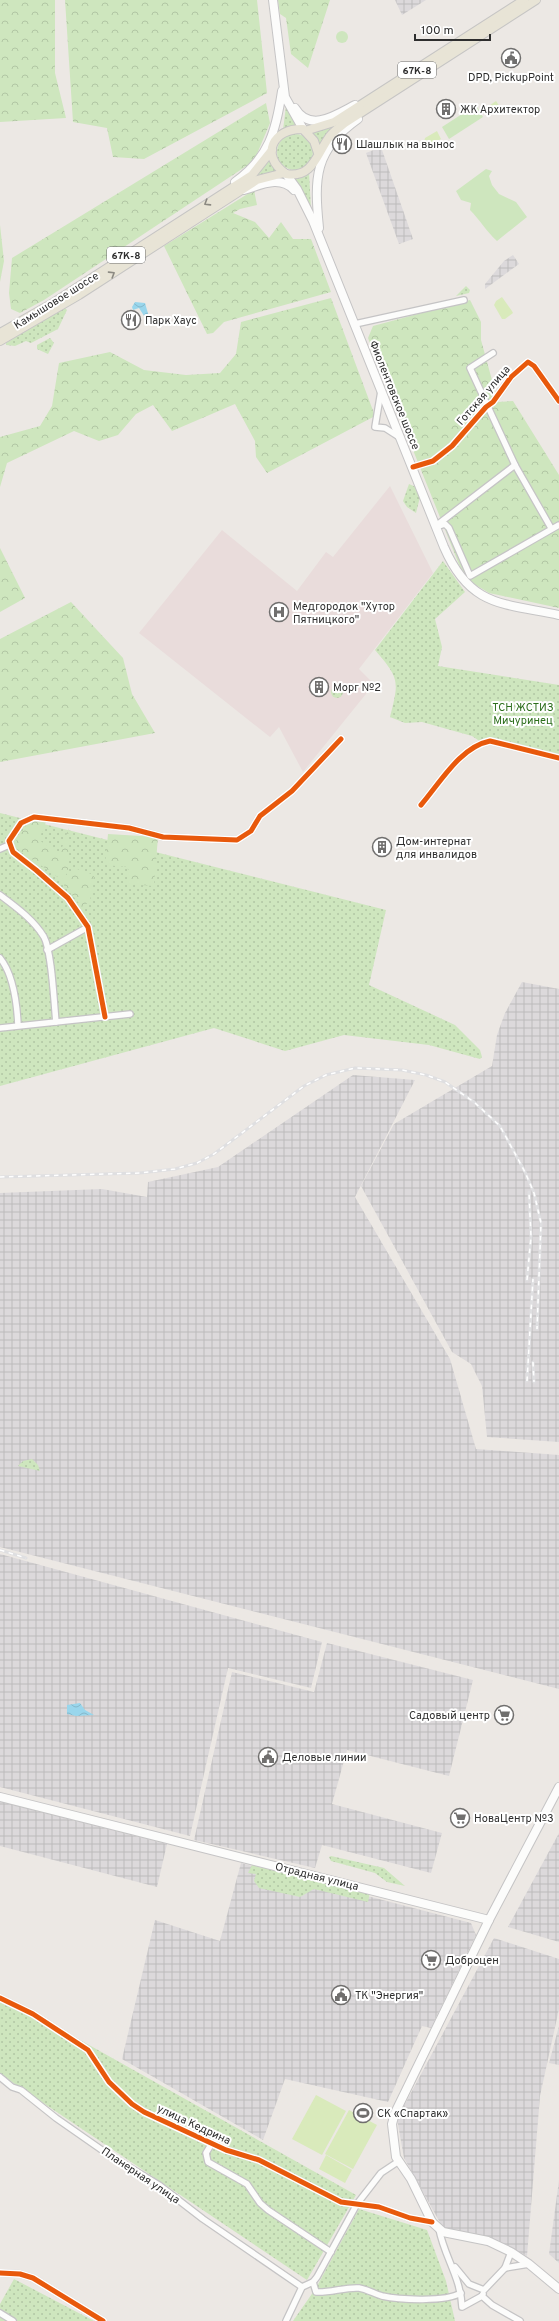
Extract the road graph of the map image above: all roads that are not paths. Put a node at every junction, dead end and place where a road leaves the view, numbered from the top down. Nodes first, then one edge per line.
1 (273, 0) edge
2 (524, 0) edge
3 (536, 0) edge
4 (281, 67) junction
5 (283, 87) junction
6 (285, 97) junction
7 (372, 98) junction
8 (368, 109) junction
9 (304, 130) junction
10 (277, 138) junction
11 (272, 150) junction
12 (318, 153) junction
13 (312, 167) junction
14 (285, 173) junction
15 (241, 191) junction
16 (220, 195) junction
17 (311, 217) junction
18 (320, 236) junction
19 (464, 300) dead end
20 (355, 324) junction
21 (0, 333) edge
22 (0, 340) edge
23 (493, 353) dead end
24 (381, 388) junction
25 (559, 401) edge
26 (488, 406) junction
27 (401, 438) junction
28 (515, 465) junction
29 (413, 467) junction
30 (559, 525) edge
31 (436, 526) junction
32 (551, 528) junction
33 (559, 615) edge
34 (341, 739) dead end
35 (559, 758) edge
36 (421, 805) dead end
37 (9, 843) junction
38 (0, 849) edge
39 (0, 895) edge
40 (88, 927) junction
41 (47, 950) junction
42 (0, 958) edge
43 (130, 1014) dead end
44 (104, 1017) junction
45 (56, 1022) junction
46 (18, 1025) junction
47 (0, 1028) edge
48 (559, 1787) edge
49 (0, 1797) edge
50 (489, 1920) junction
51 (0, 1998) edge
52 (0, 2076) edge
53 (212, 2143) junction
54 (399, 2161) junction
55 (357, 2204) junction
56 (432, 2222) junction
57 (439, 2229) junction
58 (331, 2252) junction
59 (511, 2252) junction
60 (451, 2262) junction
61 (529, 2264) junction
62 (505, 2268) junction
63 (0, 2273) edge
64 (313, 2282) junction
65 (302, 2287) junction
66 (559, 2289) edge
67 (484, 2290) junction
68 (461, 2294) junction
69 (482, 2296) junction
70 (0, 2313) edge
71 (0, 2317) edge
72 (6, 2321) edge
73 (12, 2321) edge
74 (103, 2321) edge
75 (286, 2321) edge
76 (520, 2321) edge

1 - 4 main road
2 - 7 main road, 67К-8
3 - 8 main road, 67К-8
4 - 5 main road
4 - 7 main road
5 - 6 main road
5 - 16 main road
6 - 9 main road
6 - 10 main road
7 - 9 main road, 67К-8
8 - 12 main road, 67К-8
8 - 18 main road
9 - 10 main road, 67К-8
9 - 12 main road
10 - 11 main road, 67К-8
11 - 14 main road
11 - 16 main road, Камышовое шоссе / 67К-8
12 - 13 main road, 67К-8
13 - 14 main road, 67К-8
13 - 17 main road, Фиолентовское шоссе
14 - 15 main road, 67К-8
14 - 17 main road, Фиолентовское шоссе
15 - 17 main road
22 -> 15 main road, Камышовое шоссе / 67К-8
16 -> 21 main road, Камышовое шоссе / 67К-8
17 - 18 main road, Фиолентовское шоссе
18 - 20 main road, Фиолентовское шоссе
19 - 20 street
20 - 24 main road, Фиолентовское шоссе
23 - 26 street, Готская улица
24 - 27 main road, Фиолентовское шоссе
24 - 27 street, Фиолентовское шоссе
25 - 26 street, Готская улица
26 - 28 street, Готская улица
26 - 29 street, Готская улица
27 - 29 main road, Фиолентовское шоссе
28 - 31 street
28 - 32 street, Готская улица
29 - 31 main road, Фиолентовское шоссе
30 - 32 street
31 - 32 street
31 - 33 main road, Фиолентовское шоссе
34 - 37 street
35 - 36 street
37 - 38 street
37 - 40 street
39 - 41 street
40 - 41 street
40 - 44 street
41 - 45 street
42 - 46 street
43 - 44 street
44 - 45 street
45 - 46 street
46 - 47 street
48 - 50 main road
49 - 50 main road, Отрадная улица
50 - 54 main road
51 - 53 street, улица Кедрина
52 - 65 street, Планерная улица
53 - 55 street, улица Кедрина
53 - 58 street
54 - 55 street
54 - 56 main road
55 - 56 street, улица Кедрина
55 - 58 street
56 - 57 main road
57 - 59 main road
57 - 60 street
58 - 64 street
59 - 61 main road
59 - 62 street
60 - 67 street
60 - 68 street
61 - 62 street
61 - 66 main road
62 - 67 street
63 - 74 street
64 - 65 street
64 - 68 street
65 - 75 street
67 - 69 street
68 - 69 street
69 - 76 street
70 - 73 street
71 - 72 street

